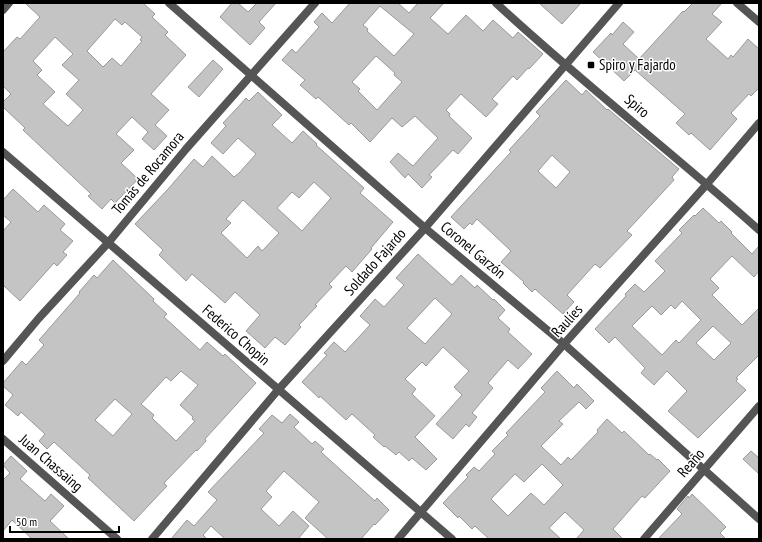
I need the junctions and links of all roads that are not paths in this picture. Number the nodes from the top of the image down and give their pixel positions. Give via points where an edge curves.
1 (9, 3) edge
2 (169, 3) edge
3 (315, 3) edge
4 (496, 3) edge
5 (619, 3) edge
6 (737, 3) edge
7 (3, 10) edge
8 (759, 22) edge
9 (566, 65) junction
10 (251, 75) junction
11 (759, 123) edge
12 (3, 152) edge
13 (707, 184) junction
14 (425, 228) junction
15 (759, 230) edge
16 (108, 243) junction
17 (564, 344) junction
18 (3, 361) edge
19 (278, 390) junction
20 (759, 406) edge
21 (3, 439) edge
22 (704, 470) junction
23 (421, 512) junction
24 (759, 519) edge
25 (117, 539) edge
26 (152, 539) edge
27 (398, 539) edge
28 (452, 539) edge
29 (644, 539) edge

1 - 7 street
2 - 10 street, Coronel Garzón
3 - 10 street, Tomás de Rocamora
4 - 9 street, Spiro
5 - 9 street, Soldado Fajardo
6 - 8 street
9 - 13 street, Spiro
9 - 14 street, Soldado Fajardo
10 - 14 street, Coronel Garzón
10 - 16 street, Tomás de Rocamora
11 - 13 street, Raulíes
12 - 16 street, Federico Chopin
13 - 15 street, Spiro
13 - 17 street, Raulíes
14 - 17 street, Coronel Garzón
14 - 19 street, Soldado Fajardo
16 - 18 street, Tomás de Rocamora
16 - 19 street, Federico Chopin
17 - 22 street, Coronel Garzón
17 - 23 street, Raulíes
19 - 23 street, Federico Chopin
19 - 26 street, Soldado Fajardo
20 - 22 street, Reaño
21 - 25 street, Juan Chassaing
22 - 24 street, Coronel Garzón
22 - 29 street, Reaño
23 - 27 street, Raulíes
23 - 28 street, Federico Chopin

